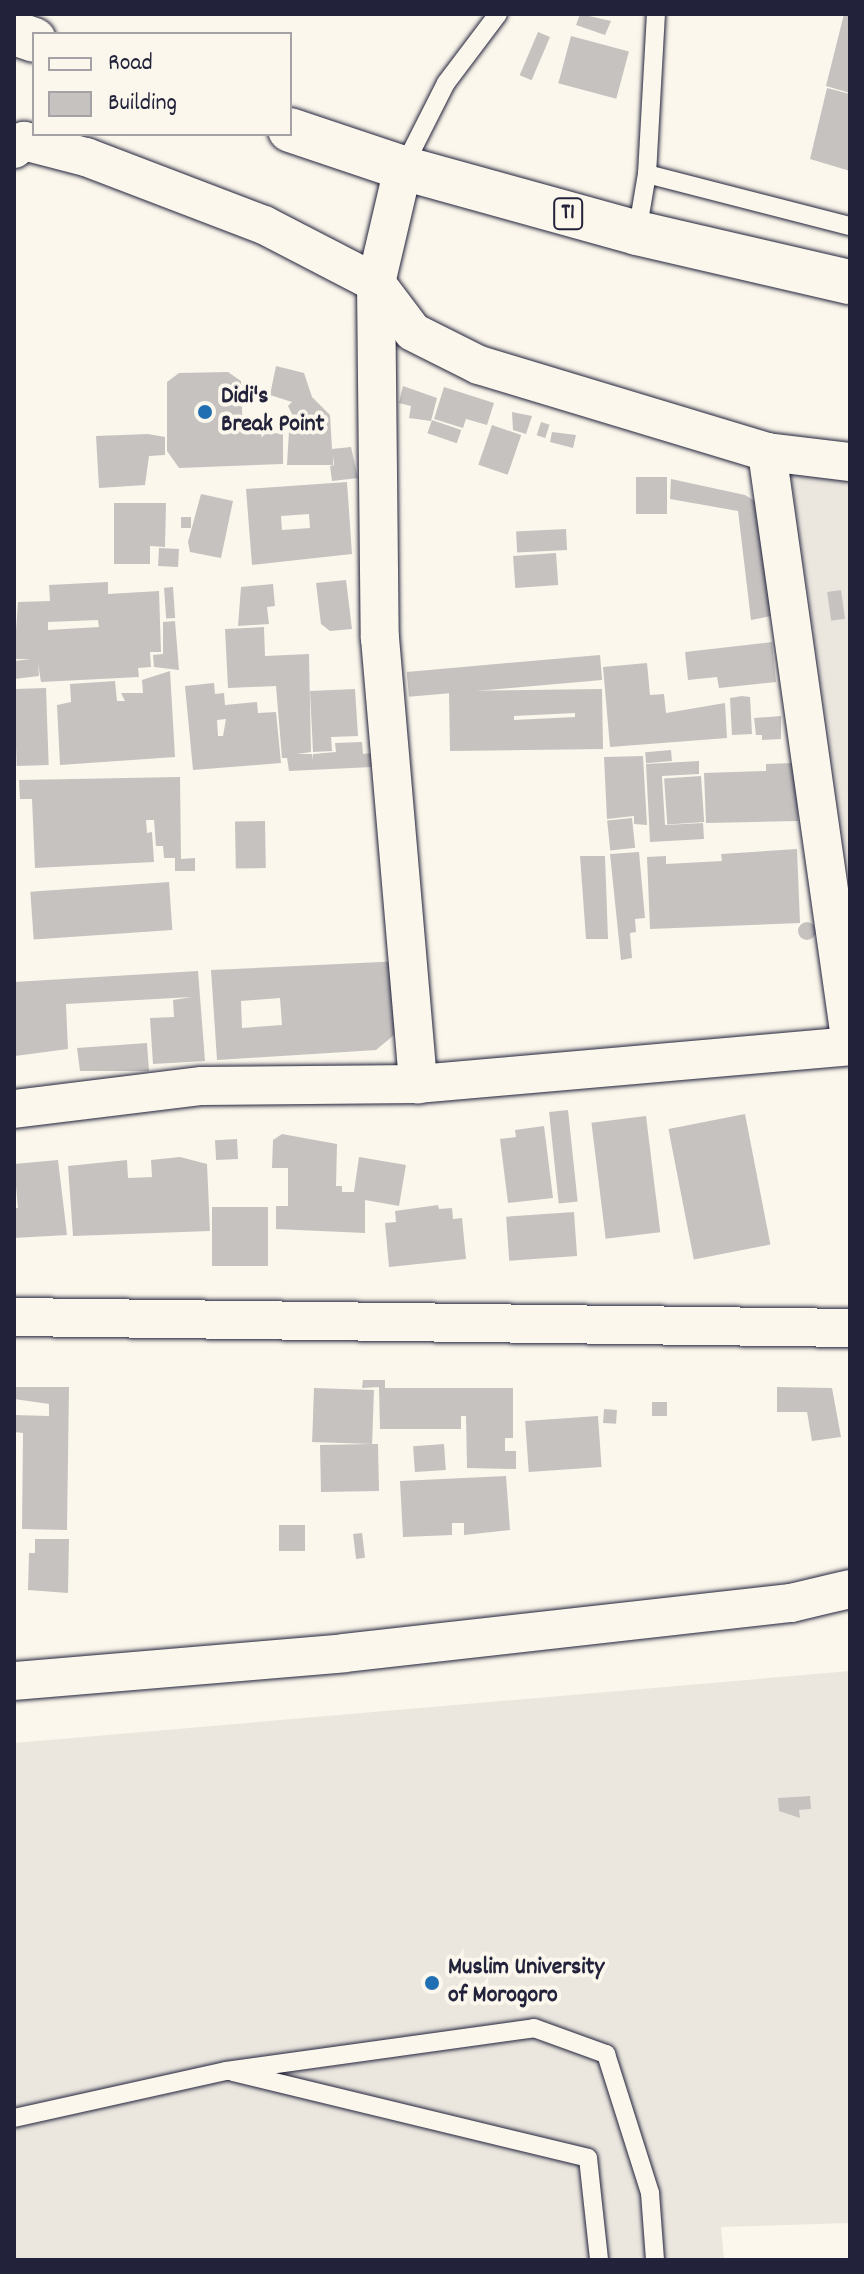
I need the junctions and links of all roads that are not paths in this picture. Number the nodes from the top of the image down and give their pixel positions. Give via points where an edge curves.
1 (498, 14) edge
2 (656, 14) edge
3 (292, 131) edge
4 (14, 149) edge
5 (403, 168) junction
6 (647, 174) junction
7 (850, 226) edge
8 (637, 233) junction
9 (850, 282) edge
10 (376, 283) junction
11 (767, 452) junction
12 (850, 462) edge
13 (850, 1038) edge
14 (850, 1046) edge
15 (418, 1084) junction
16 (14, 1109) edge
17 (14, 1317) edge
18 (850, 1328) edge
19 (850, 1589) edge
20 (14, 1681) edge
21 (226, 2071) junction
22 (14, 2118) edge
23 (599, 2260) edge
24 (655, 2260) edge

1 - 5 lane via 446,83
2 - 6 lane
3 - 5 highway, T1
4 - 10 street via 24,141 86,157 264,225
5 - 8 highway, T1
5 - 10 street
6 - 7 lane
6 - 8 lane
8 - 9 highway, T1
10 - 11 street via 413,332 479,365
10 - 15 street via 380,638
11 - 12 street
11 - 13 street
14 - 15 street
15 - 16 street via 202,1086
17 - 18 street
19 - 20 street via 791,1603 344,1653
21 - 22 lane
21 - 23 lane via 588,2158
21 - 24 lane via 534,2028 606,2054 650,2193

